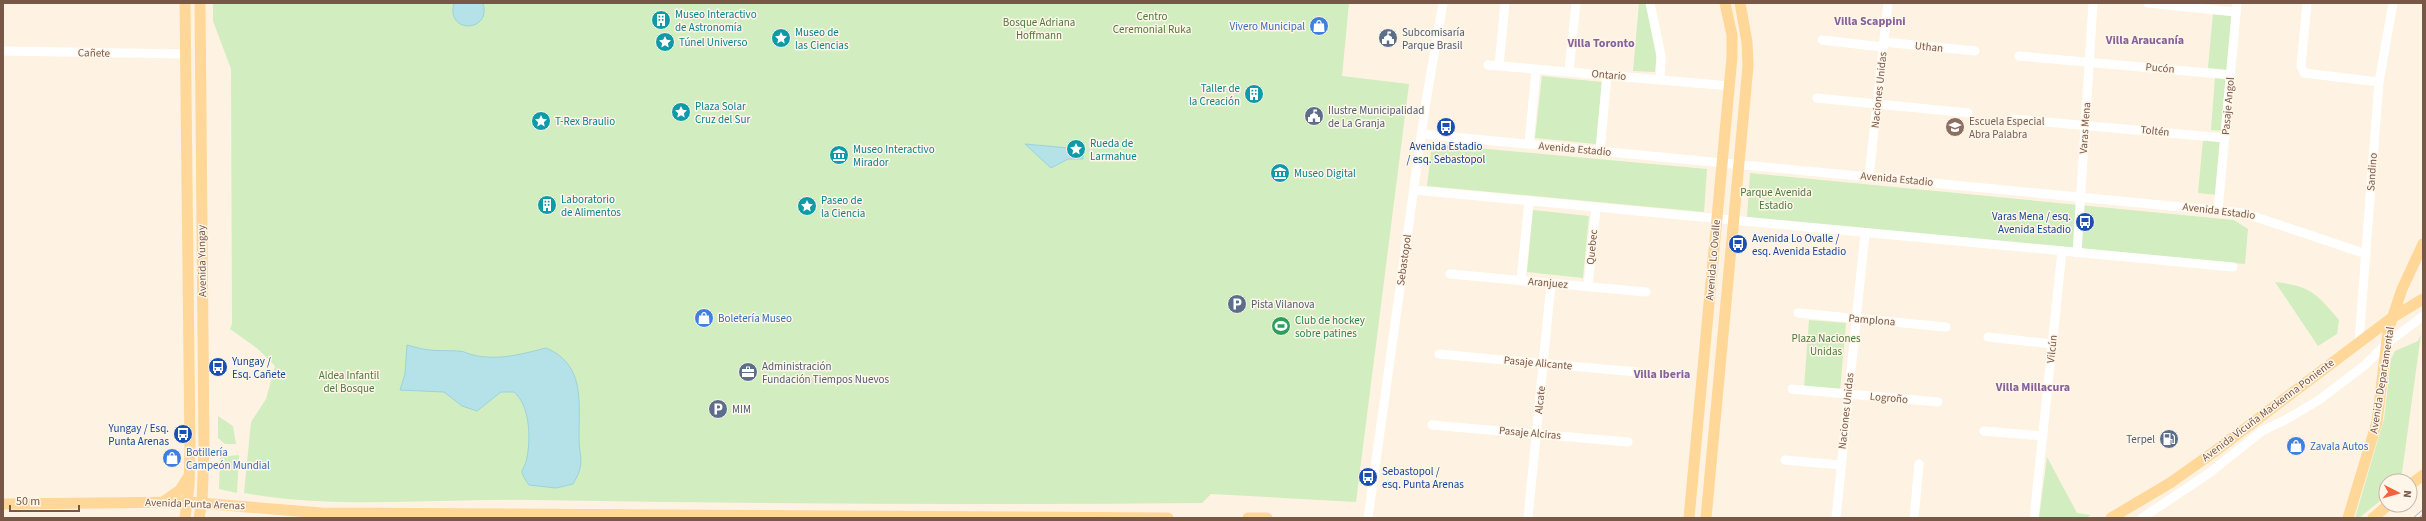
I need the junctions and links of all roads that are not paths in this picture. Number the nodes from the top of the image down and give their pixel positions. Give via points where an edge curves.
1 (185, 3) edge
2 (200, 3) edge
3 (1443, 3) edge
4 (1505, 3) edge
5 (1576, 3) edge
6 (1650, 3) edge
7 (1725, 3) edge
8 (1740, 3) edge
9 (1888, 3) edge
10 (2093, 3) edge
11 (2148, 3) edge
12 (2306, 3) edge
13 (2393, 3) edge
14 (2173, 4) edge
15 (2237, 7) edge
16 (1822, 40) dead end
17 (1883, 44) junction
18 (3, 51) edge
19 (1975, 51) dead end
20 (186, 54) junction
21 (2019, 56) dead end
22 (2089, 62) junction
23 (1488, 65) dead end
24 (1499, 66) junction
25 (1536, 70) junction
26 (1569, 71) junction
27 (1607, 75) junction
28 (2231, 75) junction
29 (1660, 79) junction
30 (2379, 82) junction
31 (1730, 86) junction
32 (1817, 98) dead end
33 (1877, 104) junction
34 (1968, 113) dead end
35 (2013, 119) dead end
36 (2085, 125) junction
37 (1422, 134) junction
38 (2225, 138) junction
39 (1529, 144) junction
40 (1600, 151) junction
41 (1722, 163) junction
42 (1739, 165) junction
43 (1869, 176) junction
44 (1414, 190) junction
45 (2080, 197) junction
46 (1529, 201) junction
47 (1596, 208) junction
48 (2218, 210) junction
49 (1717, 219) junction
50 (1734, 221) junction
51 (1865, 233) junction
52 (2423, 244) edge
53 (2062, 251) junction
54 (2077, 252) junction
55 (2366, 254) junction
56 (2233, 267) dead end
57 (1450, 274) dead end
58 (1521, 280) junction
59 (1551, 283) junction
60 (1588, 286) junction
61 (1646, 292) dead end
62 (2423, 299) edge
63 (1798, 313) dead end
64 (2423, 316) edge
65 (2393, 317) junction
66 (1856, 318) junction
67 (1946, 327) dead end
68 (1988, 337) dead end
69 (2359, 341) junction
70 (2052, 344) junction
71 (2385, 345) junction
72 (1440, 354) dead end
73 (1543, 364) junction
74 (1637, 372) dead end
75 (1792, 389) dead end
76 (1848, 394) junction
77 (1938, 402) dead end
78 (1432, 425) dead end
79 (1984, 431) dead end
80 (1536, 434) junction
81 (2043, 436) junction
82 (1628, 442) dead end
83 (1785, 460) dead end
84 (1919, 464) dead end
85 (1841, 465) junction
86 (190, 474) junction
87 (162, 502) junction
88 (188, 502) junction
89 (202, 502) junction
90 (3, 504) edge
91 (483, 514) junction
92 (508, 516) edge
93 (705, 516) edge
94 (866, 517) edge
95 (185, 518) edge
96 (199, 518) edge
97 (472, 518) edge
98 (987, 518) edge
99 (1168, 518) edge
100 (1248, 518) edge
101 (1257, 518) edge
102 (1267, 518) edge
103 (1368, 518) edge
104 (1528, 518) edge
105 (1689, 518) edge
106 (1706, 518) edge
107 (1836, 518) edge
108 (1914, 518) edge
109 (2034, 518) edge
110 (2111, 518) edge
111 (2142, 518) edge
112 (2348, 518) edge

1 - 20 main road, Avenida Yungay
2 - 89 main road, Avenida Yungay via 204,448
3 - 37 street, Sebastopol
4 - 24 street
5 - 26 street
6 - 29 street via 1661,56
7 - 31 main road, Avenida Lo Ovalle via 1732,42
8 - 42 main road, Avenida Lo Ovalle via 1748,60
9 - 17 street, Naciones Unidas
10 - 22 street, Varas Mena
11 - 14 street
12 - 30 street via 2302,71 2310,75
13 - 30 street, Sandino
14 - 15 street
15 - 28 street, Pasaje Angol
16 - 17 street, Uthan
17 - 19 street, Uthan
17 - 33 street, Naciones Unidas
18 - 20 street, Cañete
20 - 86 main road, Avenida Yungay
21 - 22 street, Pucón
22 - 28 street, Pucón
22 - 36 street, Varas Mena
23 - 24 street, Ontario
24 - 25 street, Ontario
25 - 26 street, Ontario
25 - 39 street
26 - 27 street, Ontario
27 - 29 street, Ontario
27 - 40 street
28 - 38 street, Pasaje Angol
29 - 31 street, Ontario
30 - 55 street, Sandino
31 - 41 main road, Avenida Lo Ovalle
32 - 33 street
33 - 34 street
33 - 43 street, Naciones Unidas
35 - 36 street, Toltén
36 - 38 street, Toltén
36 - 45 street, Varas Mena
37 - 39 street, Avenida Estadio
37 - 44 street, Sebastopol
38 - 48 street, Pasaje Angol
39 - 40 street, Avenida Estadio
40 - 41 street, Avenida Estadio
41 - 42 street, Avenida Estadio
41 - 49 main road, Avenida Lo Ovalle
42 - 43 street, Avenida Estadio
42 - 50 main road, Avenida Lo Ovalle
43 - 45 street, Avenida Estadio
44 - 46 street
44 - 103 street, Sebastopol
45 - 48 street, Avenida Estadio
45 - 54 street, Varas Mena
46 - 47 street
46 - 58 street
47 - 49 street
47 - 60 street, Quebec
48 - 55 street, Avenida Estadio via 2259,216
49 - 50 street
49 - 105 main road, Avenida Lo Ovalle
50 - 51 street
50 - 106 main road, Avenida Lo Ovalle
51 - 53 street
51 - 66 street, Naciones Unidas
52 - 65 main road, Avenida Departamental via 2402,289
53 - 54 street
53 - 70 street, Vilcún
54 - 56 street
55 - 69 street, Sandino
57 - 58 street, Aranjuez
58 - 59 street, Aranjuez
59 - 60 street, Aranjuez
59 - 73 street, Alcate
60 - 61 street, Aranjuez
62 - 65 main road, Avenida Vicuña Mackenna Poniente
63 - 66 street, Pamplona
64 - 71 street, Avenida Vicuña Mackenna Poniente
65 - 69 main road, Avenida Vicuña Mackenna Poniente
65 - 71 main road, Avenida Departamental
66 - 67 street, Pamplona
66 - 76 street, Naciones Unidas
68 - 70 street
69 - 110 main road, Avenida Vicuña Mackenna Poniente via 2208,456 2170,483
70 - 81 street, Vilcún
71 - 111 street, Avenida Vicuña Mackenna Poniente via 2365,365 2319,400 2262,431 2208,474
71 - 112 main road, Avenida Departamental via 2376,422
72 - 73 street, Pasaje Alicante
73 - 74 street, Pasaje Alicante
73 - 80 street, Alcate
75 - 76 street, Logroño
76 - 77 street, Logroño
76 - 85 street, Naciones Unidas
78 - 80 street, Pasaje Alciras
79 - 81 street
80 - 82 street, Pasaje Alciras
80 - 104 street, Alcate
81 - 109 street, Vilcún
83 - 85 street
84 - 108 street
85 - 107 street, Naciones Unidas
86 - 87 main road via 180,490
86 - 88 main road, Avenida Yungay
87 - 88 main road, Avenida Punta Arenas
87 - 90 main road, Avenida Punta Arenas
88 - 89 main road, Avenida Punta Arenas
88 - 95 main road, Avenida Yungay
89 - 91 main road, Avenida Punta Arenas via 321,513
89 - 96 main road, Avenida Yungay
91 - 92 main road, Avenida Punta Arenas
91 - 97 main road, Avenida Punta Arenas
92 - 93 main road, Avenida Punta Arenas
93 - 94 main road, Avenida Punta Arenas
94 - 98 main road, Avenida Punta Arenas
98 - 99 main road, Avenida Punta Arenas
100 - 101 main road
101 - 102 main road

